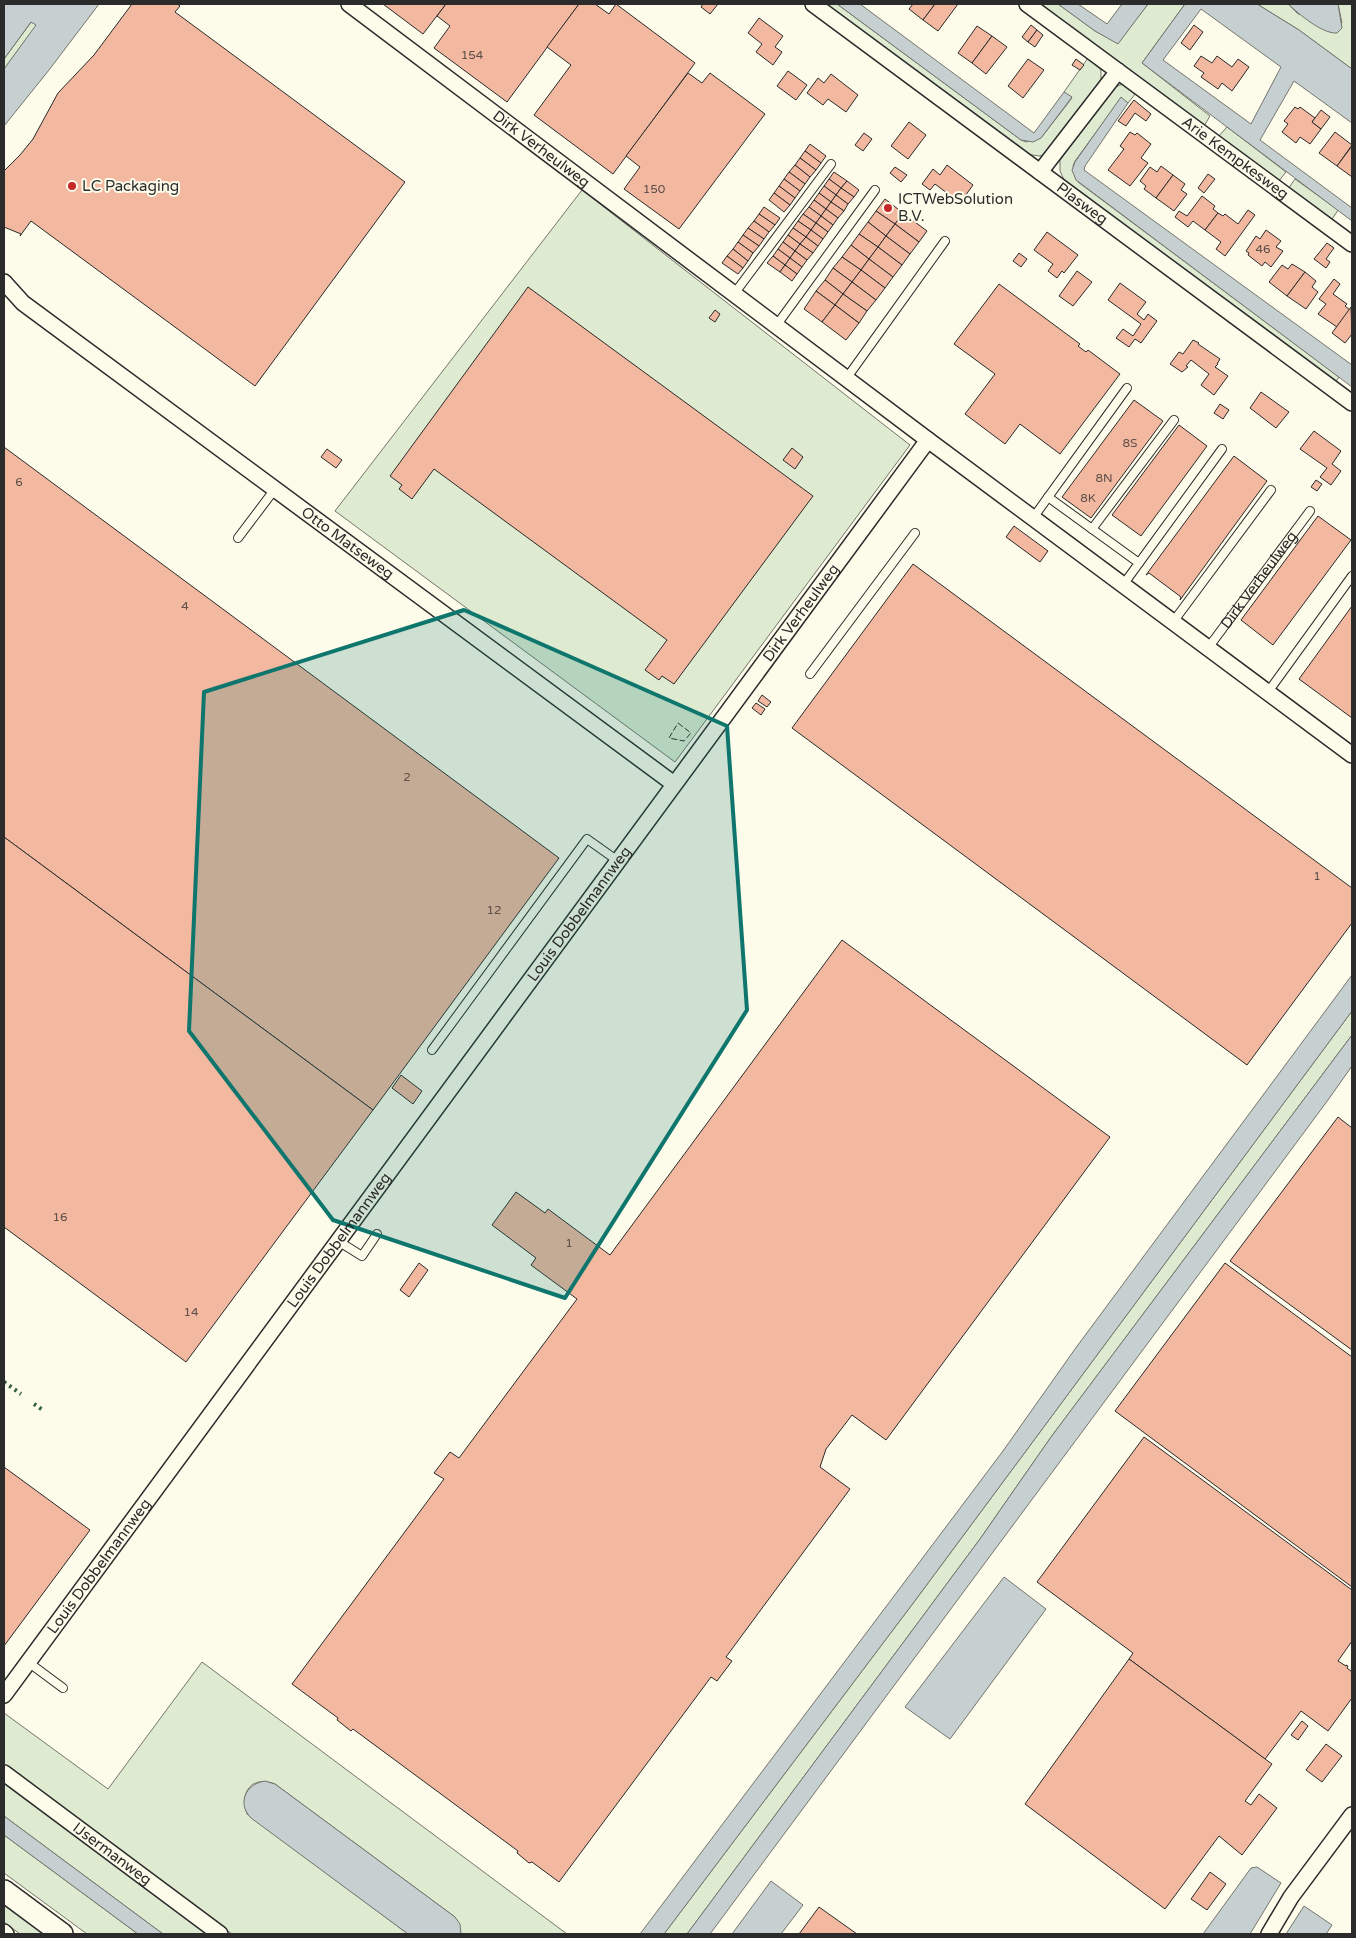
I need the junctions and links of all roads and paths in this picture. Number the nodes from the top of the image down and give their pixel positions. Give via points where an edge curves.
1 (349, 4) edge
2 (813, 4) edge
3 (1028, 4) edge
4 (1118, 71) junction
5 (831, 164) dead end
6 (1040, 172) junction
7 (875, 190) dead end
8 (945, 241) dead end
9 (1352, 244) edge
10 (4, 282) edge
11 (4, 294) edge
12 (734, 294) junction
13 (23, 303) junction
14 (776, 326) junction
15 (846, 379) junction
16 (1127, 388) dead end
17 (1352, 403) edge
18 (1174, 420) dead end
19 (928, 440) junction
20 (1222, 449) dead end
21 (275, 489) junction
22 (1271, 490) dead end
23 (1048, 496) junction
24 (1310, 511) dead end
25 (1032, 518) junction
26 (1092, 529) junction
27 (915, 533) dead end
28 (238, 538) dead end
29 (1139, 563) junction
30 (1352, 576) edge
31 (1123, 585) junction
32 (1173, 622) junction
33 (1208, 648) junction
34 (810, 674) dead end
35 (1268, 692) junction
36 (1352, 754) edge
37 (674, 784) junction
38 (618, 861) junction
39 (432, 1050) dead end
40 (377, 1234) dead end
41 (338, 1241) junction
42 (28, 1662) junction
43 (63, 1688) dead end
44 (4, 1695) edge
45 (4, 1773) edge
46 (1352, 1815) edge
47 (4, 1891) edge
48 (62, 1934) edge
49 (220, 1934) edge
50 (1269, 1934) edge

1 - 12 street, Dirk Verheulweg
2 - 6 street, Plasweg
3 - 4 street, Arie Kempkesweg
4 - 6 street
4 - 9 street, Arie Kempkesweg
5 - 12 lane
6 - 17 street, Plasweg
7 - 14 lane
8 - 15 lane
10 - 13 street, Otto Matseweg
11 - 13 street, Otto Matseweg
12 - 14 street, Dirk Verheulweg
13 - 21 street, Otto Matseweg
14 - 15 street, Dirk Verheulweg
15 - 19 street, Dirk Verheulweg
16 - 23 lane
18 - 26 lane
19 - 25 street, Dirk Verheulweg
19 - 37 street, Dirk Verheulweg
20 - 29 lane
21 - 28 lane
21 - 37 street, Otto Matseweg
22 - 32 lane
23 - 25 lane
23 - 26 lane
24 - 33 lane, Dirk Verheulweg
25 - 31 street, Dirk Verheulweg
26 - 29 lane
27 - 34 lane
29 - 31 lane
30 - 35 lane
31 - 32 street, Dirk Verheulweg
32 - 33 street, Dirk Verheulweg
33 - 35 street, Dirk Verheulweg
35 - 36 street, Dirk Verheulweg
37 - 38 street, Louis Dobbelmannweg
38 - 39 lane via 587,839
38 - 41 street, Louis Dobbelmannweg
40 - 41 lane via 362,1256
41 - 42 street, Louis Dobbelmannweg
42 - 43 lane
42 - 44 street, Louis Dobbelmannweg
45 - 49 street, IJsermanweg
46 - 50 street
47 - 48 main road

